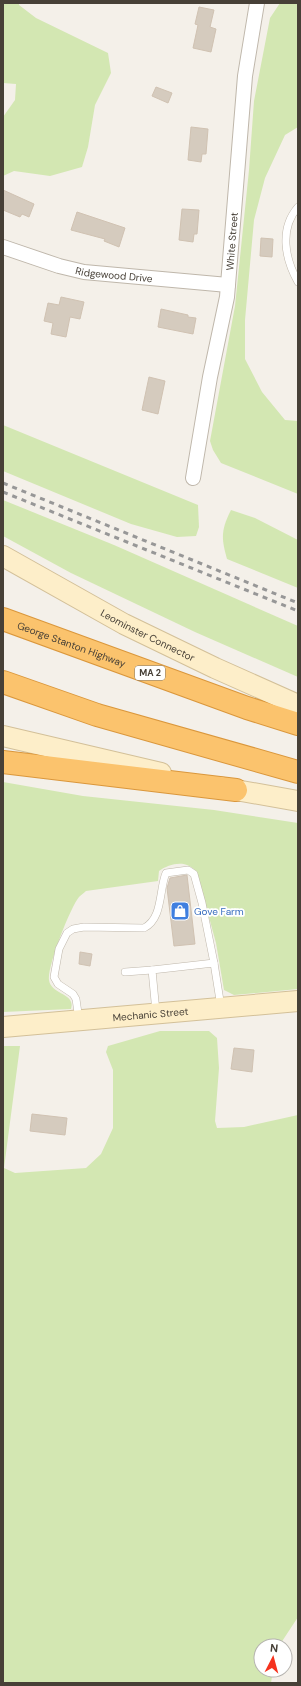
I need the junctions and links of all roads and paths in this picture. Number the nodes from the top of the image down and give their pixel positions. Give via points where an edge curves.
1 (257, 3) edge
2 (298, 207) edge
3 (3, 248) edge
4 (298, 282) edge
5 (228, 285) junction
6 (193, 478) dead end
7 (3, 556) edge
8 (3, 619) edge
9 (3, 682) edge
10 (298, 704) edge
11 (298, 724) edge
12 (3, 736) edge
13 (3, 762) edge
14 (298, 772) edge
15 (236, 790) junction
16 (298, 801) edge
17 (214, 963) junction
18 (152, 970) junction
19 (125, 972) dead end
20 (298, 1002) edge
21 (221, 1008) junction
22 (156, 1014) junction
23 (80, 1020) junction
24 (3, 1027) edge

1 - 5 street, White Street via 244,90
2 - 4 lane via 289,219 286,243 287,257
3 - 5 street, Ridgewood Drive via 84,272
5 - 6 street, White Street
7 - 10 main road, Leominster Connector via 124,624
8 - 11 highway, George Stanton Highway / MA 2 via 247,708
9 - 14 highway via 119,721
12 - 15 main road
13 - 15 highway
15 - 16 main road
17 - 18 lane
17 - 21 lane
17 - 23 lane via 194,874 188,870 166,873 157,909 147,927 84,927 73,929 64,938 54,977 58,984 73,994
18 - 19 lane
18 - 22 lane
20 - 21 main road, Mechanic Street
21 - 22 main road, Mechanic Street
22 - 23 main road, Mechanic Street
23 - 24 main road, Mechanic Street

